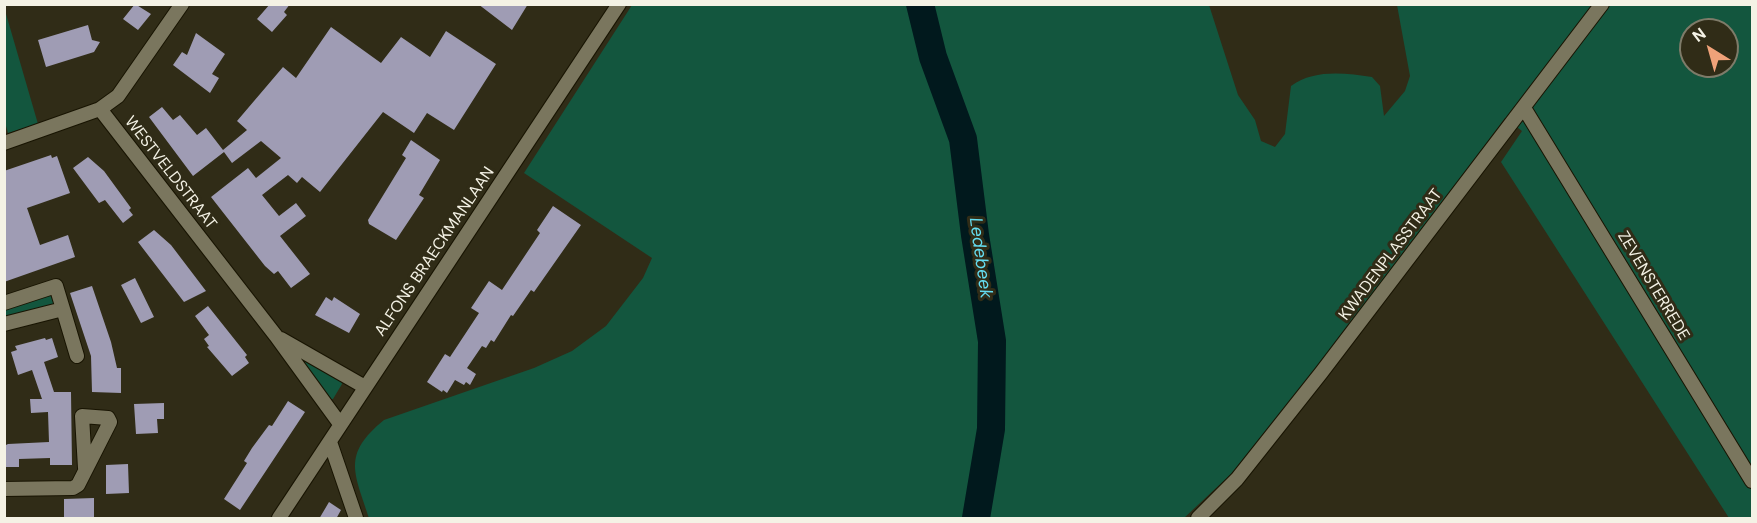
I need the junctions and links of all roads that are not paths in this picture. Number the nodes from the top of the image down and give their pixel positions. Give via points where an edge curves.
1 (182, 4) edge
2 (619, 4) edge
3 (1602, 4) edge
4 (1524, 108) junction
5 (100, 109) junction
6 (4, 143) edge
7 (4, 303) edge
8 (63, 309) junction
9 (4, 324) edge
10 (276, 336) junction
11 (77, 356) dead end
12 (365, 387) junction
13 (340, 424) junction
14 (330, 442) junction
15 (85, 468) dead end
16 (1752, 481) edge
17 (4, 489) edge
18 (279, 519) edge
19 (356, 519) edge
20 (1198, 519) edge

1 - 5 street via 118,96
2 - 12 street, ALFONS BRAECKMANLAAN
3 - 4 street, KWADENPLASSTRAAT
4 - 16 street, ZEVENSTERREDE
4 - 20 street, KWADENPLASSTRAAT via 1314,382 1237,479
5 - 6 street
5 - 10 street, WESTVELDSTRAAT
7 - 8 street via 56,286
8 - 9 street
8 - 11 street
10 - 12 street, WESTVELDSTRAAT
10 - 13 street, WESTVELDSTRAAT
12 - 13 street, ALFONS BRAECKMANLAAN
13 - 14 street, ALFONS BRAECKMANLAAN
14 - 18 street, ALFONS BRAECKMANLAAN
14 - 19 street
15 - 17 street via 81,481 73,488

